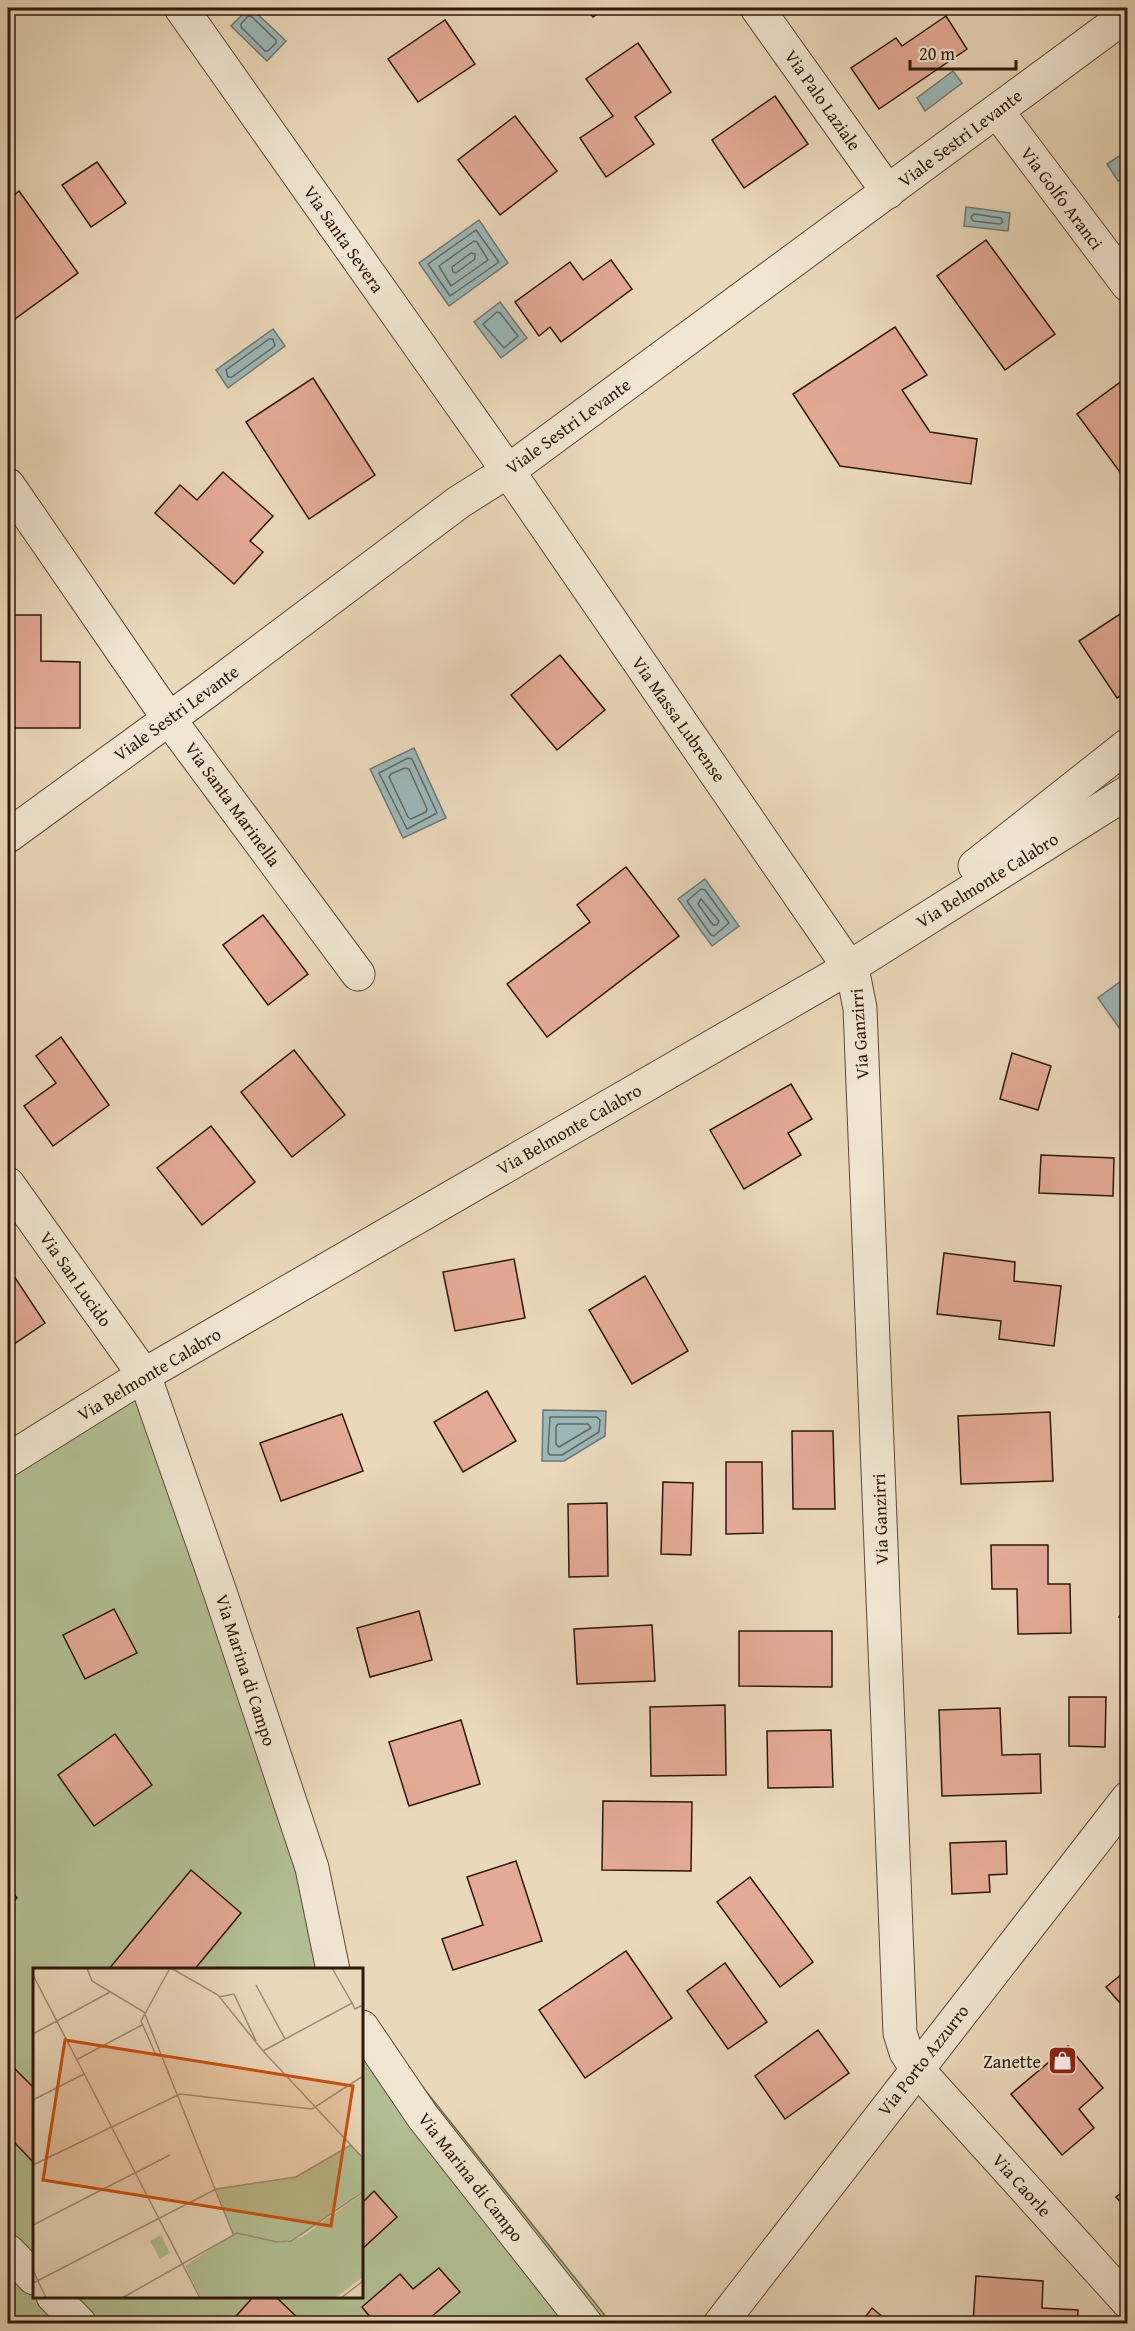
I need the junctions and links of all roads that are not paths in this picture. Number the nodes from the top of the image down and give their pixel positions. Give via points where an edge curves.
1 (181, 8) edge
2 (757, 8) edge
3 (1128, 14) edge
4 (997, 111) junction
5 (888, 192) junction
6 (1128, 285) edge
7 (508, 471) junction
8 (8, 484) edge
9 (170, 719) junction
10 (1128, 745) edge
11 (1128, 792) edge
12 (8, 836) edge
13 (850, 967) junction
14 (358, 974) dead end
15 (8, 1184) edge
16 (144, 1375) junction
17 (8, 1460) edge
18 (1128, 1798) edge
19 (333, 1968) edge
20 (363, 2028) edge
21 (917, 2068) junction
22 (8, 2251) edge
23 (33, 2277) edge
24 (55, 2298) edge
25 (1128, 2302) edge
26 (80, 2324) edge
27 (586, 2324) edge
28 (720, 2324) edge

1 - 7 street, Via Santa Severa
2 - 5 street, Via Palo Laziale
3 - 4 street, Viale Sestri Levante
4 - 5 street, Viale Sestri Levante
4 - 6 street, Via Golfo Aranci
5 - 7 street, Viale Sestri Levante
7 - 9 street, Viale Sestri Levante via 459,502
7 - 13 street, Via Massa Lubrense
8 - 9 street, Via Santa Marinella
9 - 12 street, Viale Sestri Levante
9 - 14 street, Via Santa Marinella
10 - 13 street
11 - 13 street, Via Belmonte Calabro
13 - 16 street, Via Belmonte Calabro
13 - 21 street, Via Ganzirri via 860,1008 899,2027 906,2052
15 - 16 street, Via San Lucido
16 - 17 street, Via Belmonte Calabro
16 - 19 street, Via Marina di Campo via 312,1868
18 - 21 street, Via Porto Azzurro
20 - 27 street, Via Marina di Campo via 423,2117
21 - 25 street, Via Caorle
21 - 28 street, Via Porto Azzurro
22 - 23 street
24 - 26 street

